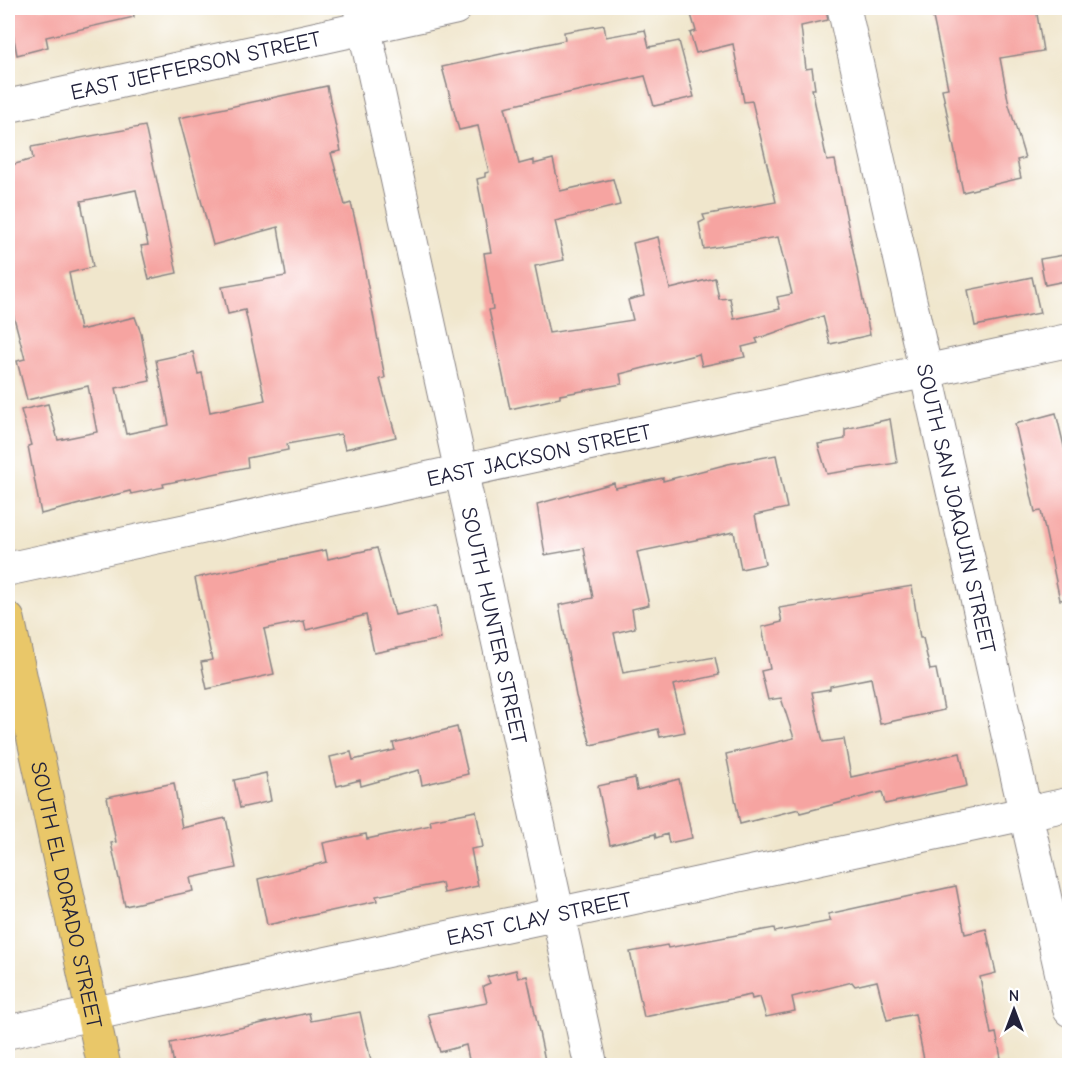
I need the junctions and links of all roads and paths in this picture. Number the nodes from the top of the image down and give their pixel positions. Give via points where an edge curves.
1 (455, 8) edge
2 (844, 8) edge
3 (362, 18) edge
4 (8, 106) edge
5 (1070, 340) edge
6 (924, 371) junction
7 (463, 471) junction
8 (8, 568) edge
9 (8, 619) edge
10 (1070, 804) edge
11 (1026, 814) junction
12 (558, 913) junction
13 (1070, 1010) edge
14 (93, 1014) junction
15 (8, 1032) edge
16 (104, 1065) edge
17 (591, 1065) edge

1 - 3 street, EAST JEFFERSON STREET
2 - 6 street, SOUTH SAN JOAQUIN STREET
3 - 4 street, EAST JEFFERSON STREET
3 - 7 street, SOUTH HUNTER STREET
5 - 6 street, EAST JACKSON STREET
6 - 7 street, EAST JACKSON STREET
6 - 11 street, SOUTH SAN JOAQUIN STREET
7 - 8 street, EAST JACKSON STREET
7 - 12 street, SOUTH HUNTER STREET
9 - 14 main road, SOUTH EL DORADO STREET
10 - 11 street, EAST CLAY STREET
11 - 12 street, EAST CLAY STREET
11 - 13 street, SOUTH SAN JOAQUIN STREET
12 - 14 street, EAST CLAY STREET
12 - 17 street, SOUTH HUNTER STREET
14 - 15 street, EAST CLAY STREET
14 - 16 main road, SOUTH EL DORADO STREET

